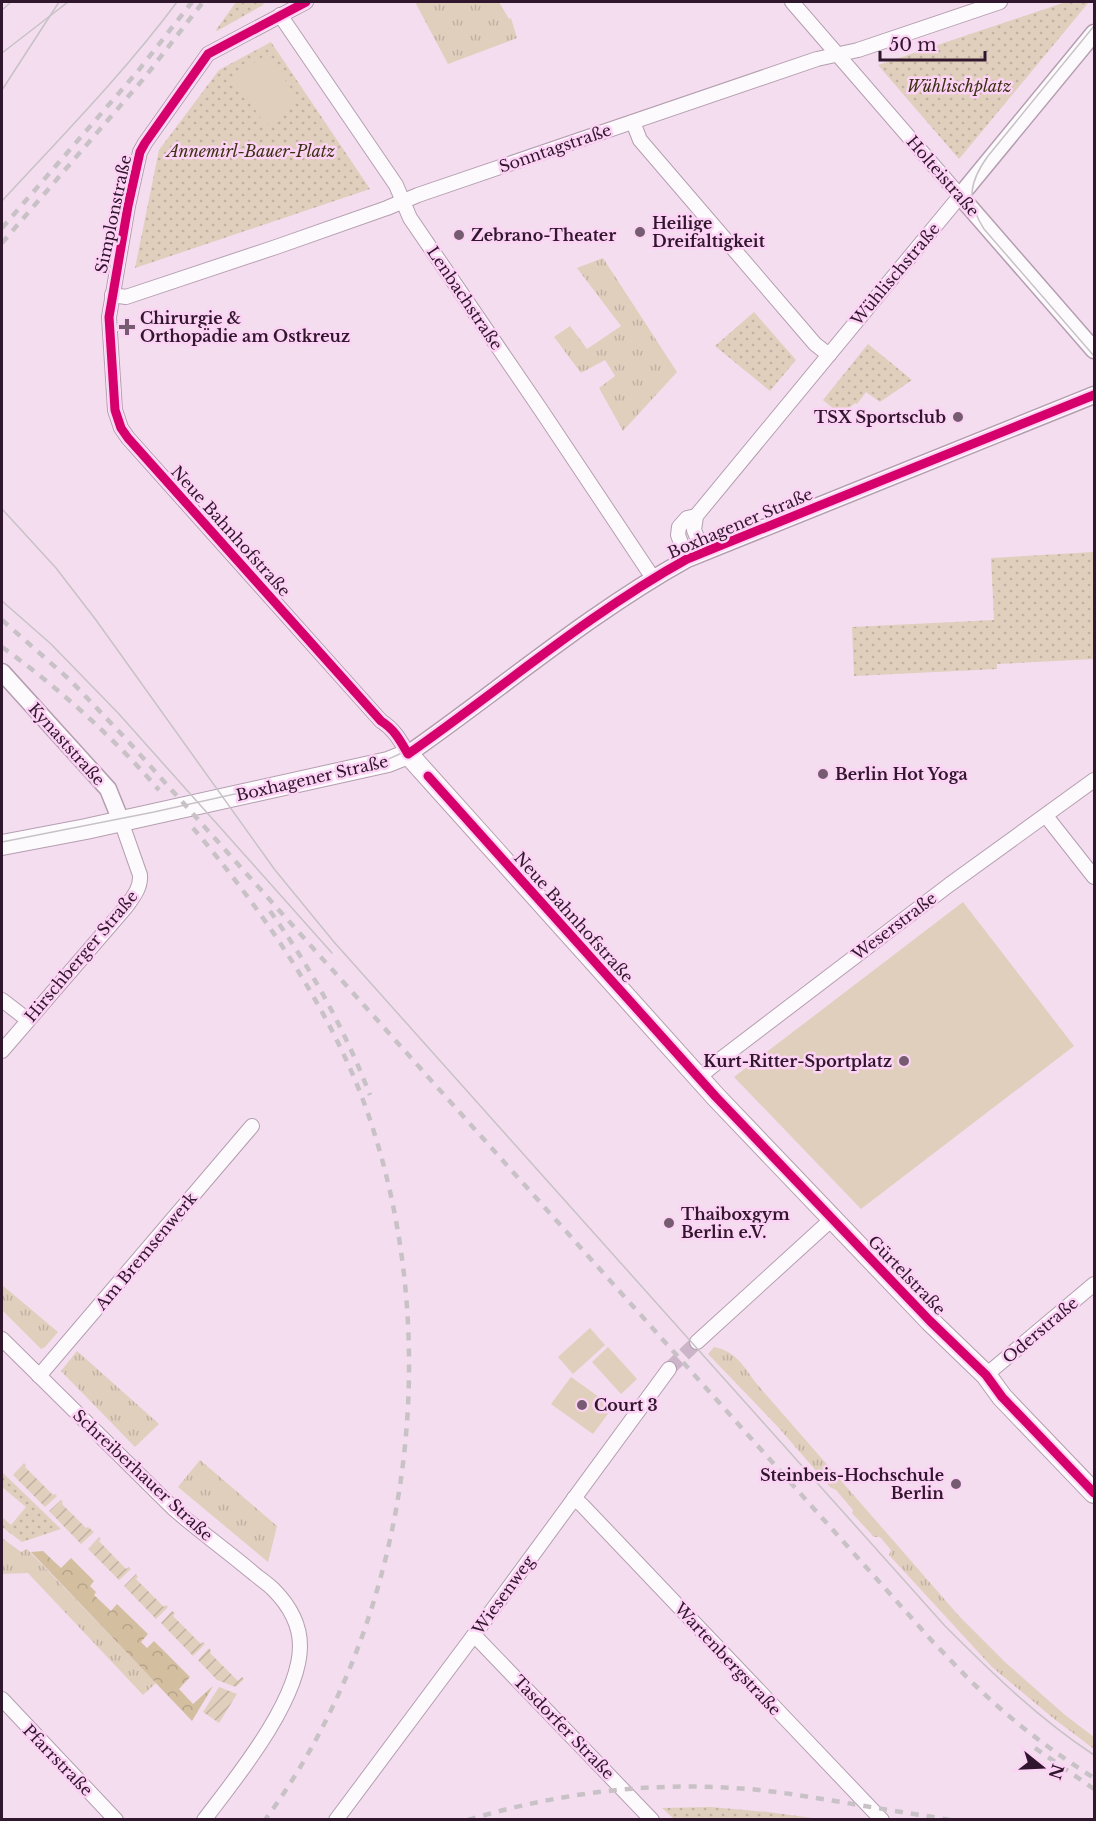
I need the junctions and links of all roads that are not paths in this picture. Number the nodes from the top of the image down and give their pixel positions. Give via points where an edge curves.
1 (306, 2) edge
2 (792, 2) edge
3 (1000, 2) edge
4 (280, 15) junction
5 (1095, 33) edge
6 (837, 54) junction
7 (633, 122) junction
8 (960, 196) junction
9 (402, 201) junction
10 (112, 295) junction
11 (1095, 350) edge
12 (829, 355) junction
13 (1095, 395) edge
14 (696, 516) junction
15 (703, 552) junction
16 (687, 559) junction
17 (653, 578) junction
18 (2, 672) edge
19 (408, 754) junction
20 (1095, 780) edge
21 (1046, 816) junction
22 (122, 821) junction
23 (2, 845) edge
24 (1095, 877) edge
25 (2, 1000) edge
26 (28, 1020) junction
27 (2, 1051) edge
28 (698, 1078) junction
29 (252, 1126) dead end
30 (832, 1219) junction
31 (1095, 1284) edge
32 (697, 1342) tunnel mouth
33 (3, 1343) edge
34 (669, 1369) tunnel mouth
35 (986, 1375) junction
36 (39, 1376) junction
37 (1095, 1493) edge
38 (574, 1498) junction
39 (474, 1635) junction
40 (2, 1699) edge
41 (116, 1820) edge
42 (204, 1820) edge
43 (336, 1820) edge
44 (652, 1820) edge
45 (882, 1820) edge

1 - 4 street, Simplonstraße
2 - 6 street, Holteistraße
3 - 6 street, Sonntagstraße
4 - 9 street, Lenbachstraße via 396,185
4 - 10 street, Simplonstraße via 208,54 145,142
5 - 8 street, Wühlischstraße
6 - 7 street, Sonntagstraße
6 - 8 street, Holteistraße
7 - 9 street, Sonntagstraße
7 - 12 street via 640,140 815,344
8 - 11 street, Holteistraße
8 - 12 street, Wühlischstraße
9 - 10 street, Sonntagstraße via 126,297
9 - 17 street, Lenbachstraße
10 - 19 street, Neue Bahnhofstraße via 111,357 115,410 121,428 381,721 389,725
12 - 14 street, Wühlischstraße
13 - 15 street, Boxhagener Straße
14 - 15 street via 694,530
14 - 16 street, Wühlischstraße via 687,518 678,531
15 - 16 street, Boxhagener Straße
16 - 17 street, Boxhagener Straße
17 - 19 street, Boxhagener Straße
18 - 22 street, Kynaststraße via 108,789
19 - 22 main road, Boxhagener Straße via 388,762
19 - 28 main road, Neue Bahnhofstraße
20 - 21 street, Weserstraße
21 - 24 street
21 - 28 street, Weserstraße via 927,901
22 - 23 main road, Boxhagener Straße
22 - 26 street, Hirschberger Straße via 138,869 140,882 136,893
25 - 26 street
26 - 27 street, Hirschberger Straße
28 - 30 main road, Gürtelstraße
29 - 36 street, Am Bremsenwerk
30 - 32 street
30 - 35 main road, Gürtelstraße
31 - 35 street, Oderstraße
33 - 36 street, Schreiberhauer Straße
34 - 38 street, Wiesenweg
35 - 37 main road, Gürtelstraße via 1002,1397
36 - 42 street, Schreiberhauer Straße via 173,1508 273,1589 294,1617 300,1645 295,1675 269,1730
38 - 39 street, Wiesenweg
38 - 45 street, Wartenbergstraße
39 - 43 street, Wiesenweg
39 - 44 street, Tasdorfer Straße
40 - 41 street, Pfarrstraße

